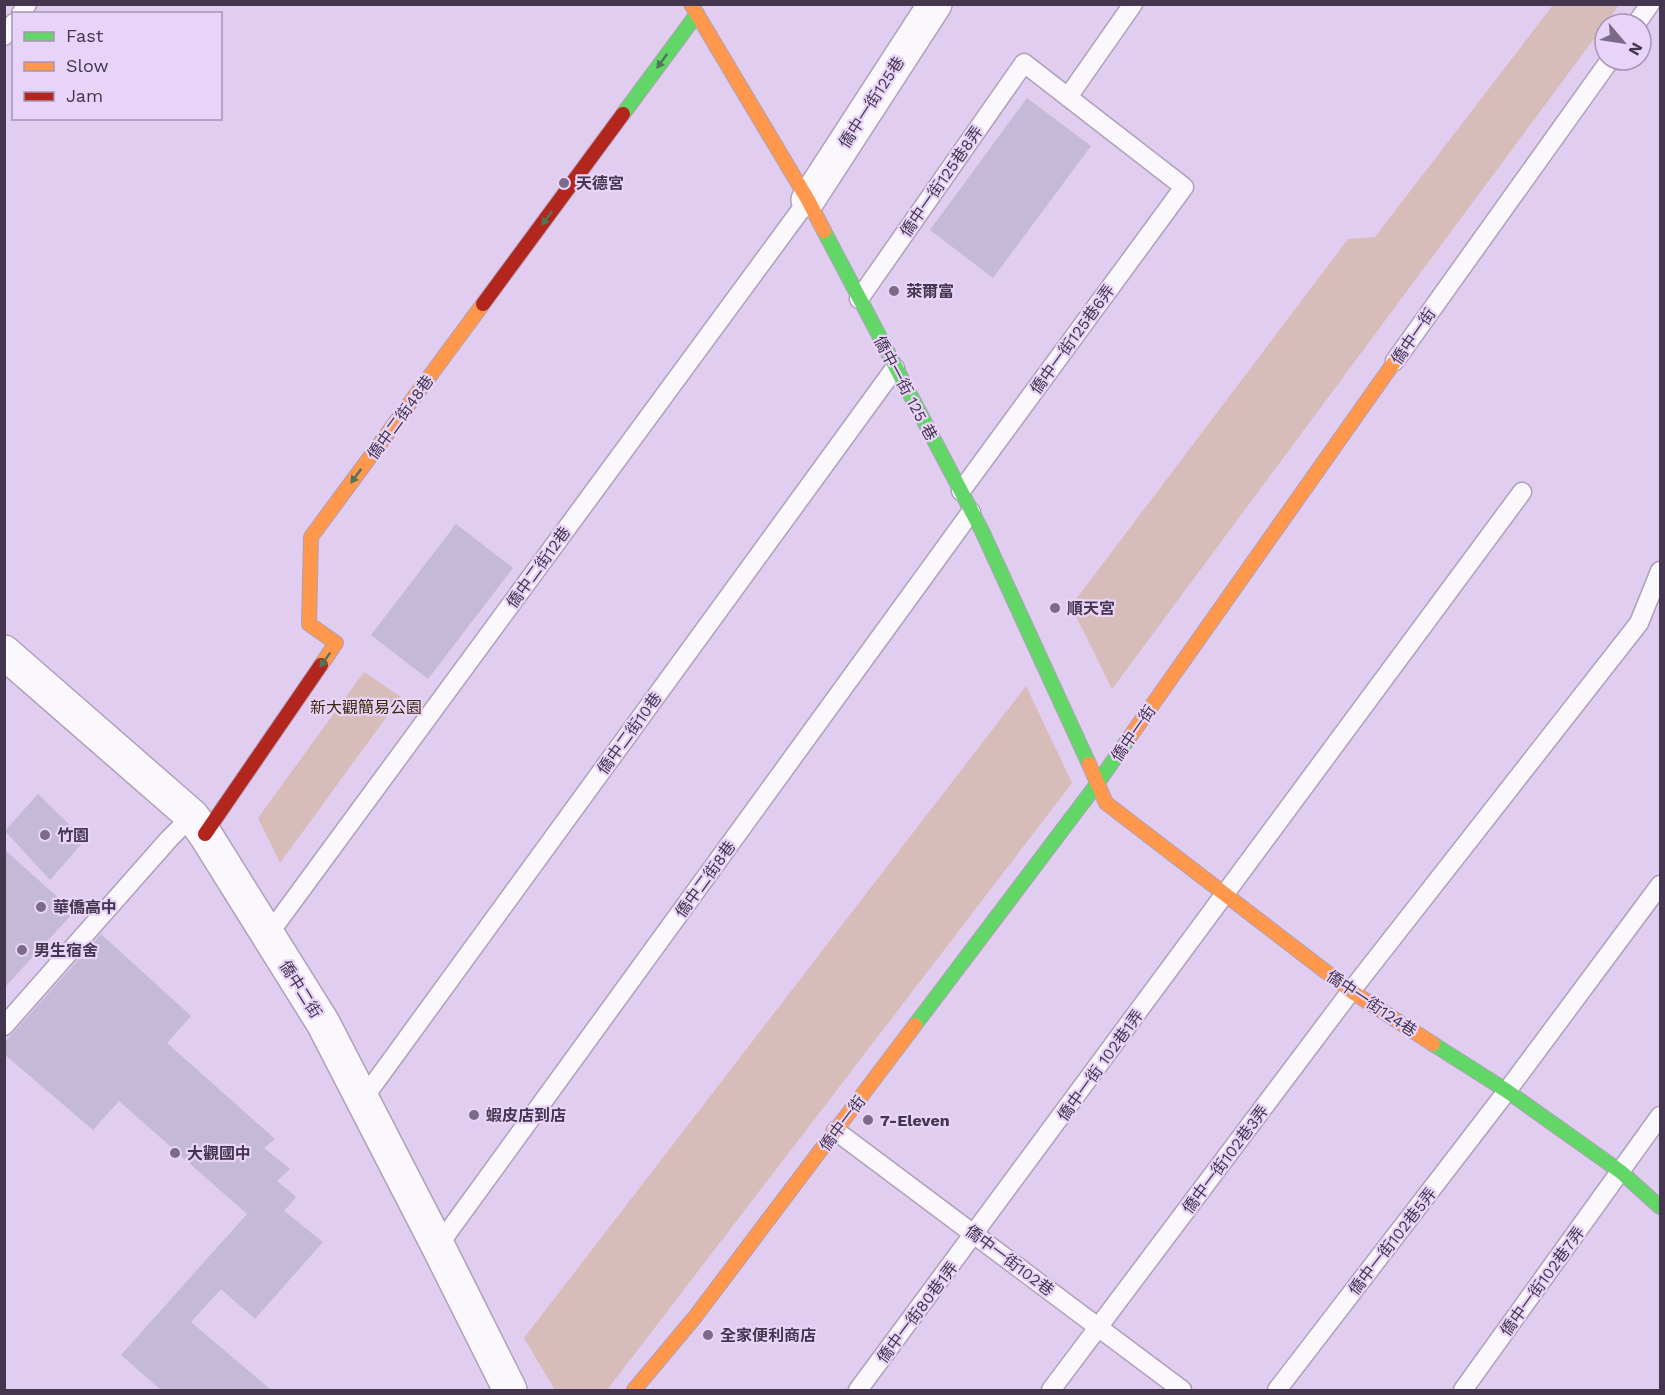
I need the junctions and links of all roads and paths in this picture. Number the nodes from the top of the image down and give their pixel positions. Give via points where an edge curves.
1 (935, 4) edge
2 (1133, 4) edge
3 (694, 9) edge
4 (1601, 72) edge
5 (1068, 97) junction
6 (807, 200) junction
7 (859, 299) junction
8 (1395, 361) joint
9 (895, 368) junction
10 (961, 492) junction
11 (1522, 492) dead end
12 (971, 512) junction
13 (1660, 572) edge
14 (4, 652) edge
15 (1097, 784) junction
16 (199, 825) junction
17 (1660, 885) edge
18 (1225, 896) junction
19 (268, 935) junction
20 (1351, 991) junction
21 (4, 1026) edge
22 (1507, 1091) junction
23 (363, 1099) junction
24 (1660, 1116) edge
25 (836, 1131) junction
26 (1621, 1172) junction
27 (1660, 1207) edge
28 (975, 1234) junction
29 (438, 1246) junction
30 (1098, 1327) junction
31 (510, 1390) edge
32 (634, 1390) edge
33 (858, 1390) edge
34 (1051, 1390) edge
35 (1182, 1390) edge
36 (1277, 1390) edge
37 (1463, 1390) edge

1 - 6 street, 僑中一街125巷
2 - 5 lane
3 - 6 street, 僑中一街 125 巷
3 -> 16 street, 僑中二街48巷 via 311,537 309,624 336,644 231,795
4 - 8 lane, 僑中一街
5 - 7 lane, 僑中一街125巷8弄 via 1024,63
5 - 10 lane, 僑中一街125巷6弄 via 1184,187
6 - 7 street, 僑中一街 125 巷
6 - 19 lane, 僑中二街12巷
7 - 9 street, 僑中一街 125 巷
8 - 15 street, 僑中一街
9 - 10 street, 僑中一街 125 巷
9 - 23 lane, 僑中二街10巷
10 - 12 street, 僑中一街 125 巷
11 - 18 lane, 僑中一街 102巷1弄
12 - 15 street, 僑中一街 125 巷
12 - 29 lane, 僑中二街8巷
13 - 20 lane, 僑中一街102巷3弄 via 1639,623
14 - 16 street, 僑中二街
15 - 18 street, 僑中一街124巷 via 1106,803
15 - 25 street, 僑中一街
16 - 19 street, 僑中二街
16 - 21 lane via 169,839
17 - 22 lane, 僑中一街102巷5弄
18 - 20 street, 僑中一街124巷
18 - 28 lane, 僑中一街 102巷1弄
19 - 23 street, 僑中二街 via 323,1023
20 - 22 street, 僑中一街124巷
20 - 30 lane, 僑中一街102巷3弄
22 - 26 street, 僑中一街124巷
22 - 36 lane, 僑中一街102巷5弄
23 - 29 street, 僑中二街
24 - 26 lane, 僑中一街102巷7弄
25 - 28 lane, 僑中一街102巷
25 - 32 street, 僑中一街 via 695,1317
26 - 27 street, 僑中一街124巷
26 - 37 lane, 僑中一街102巷7弄
28 - 30 lane, 僑中一街102巷
28 - 33 lane, 僑中一街80巷1弄
29 - 31 street, 僑中二街
30 - 34 lane, 僑中一街102巷3弄
30 - 35 lane, 僑中一街102巷

